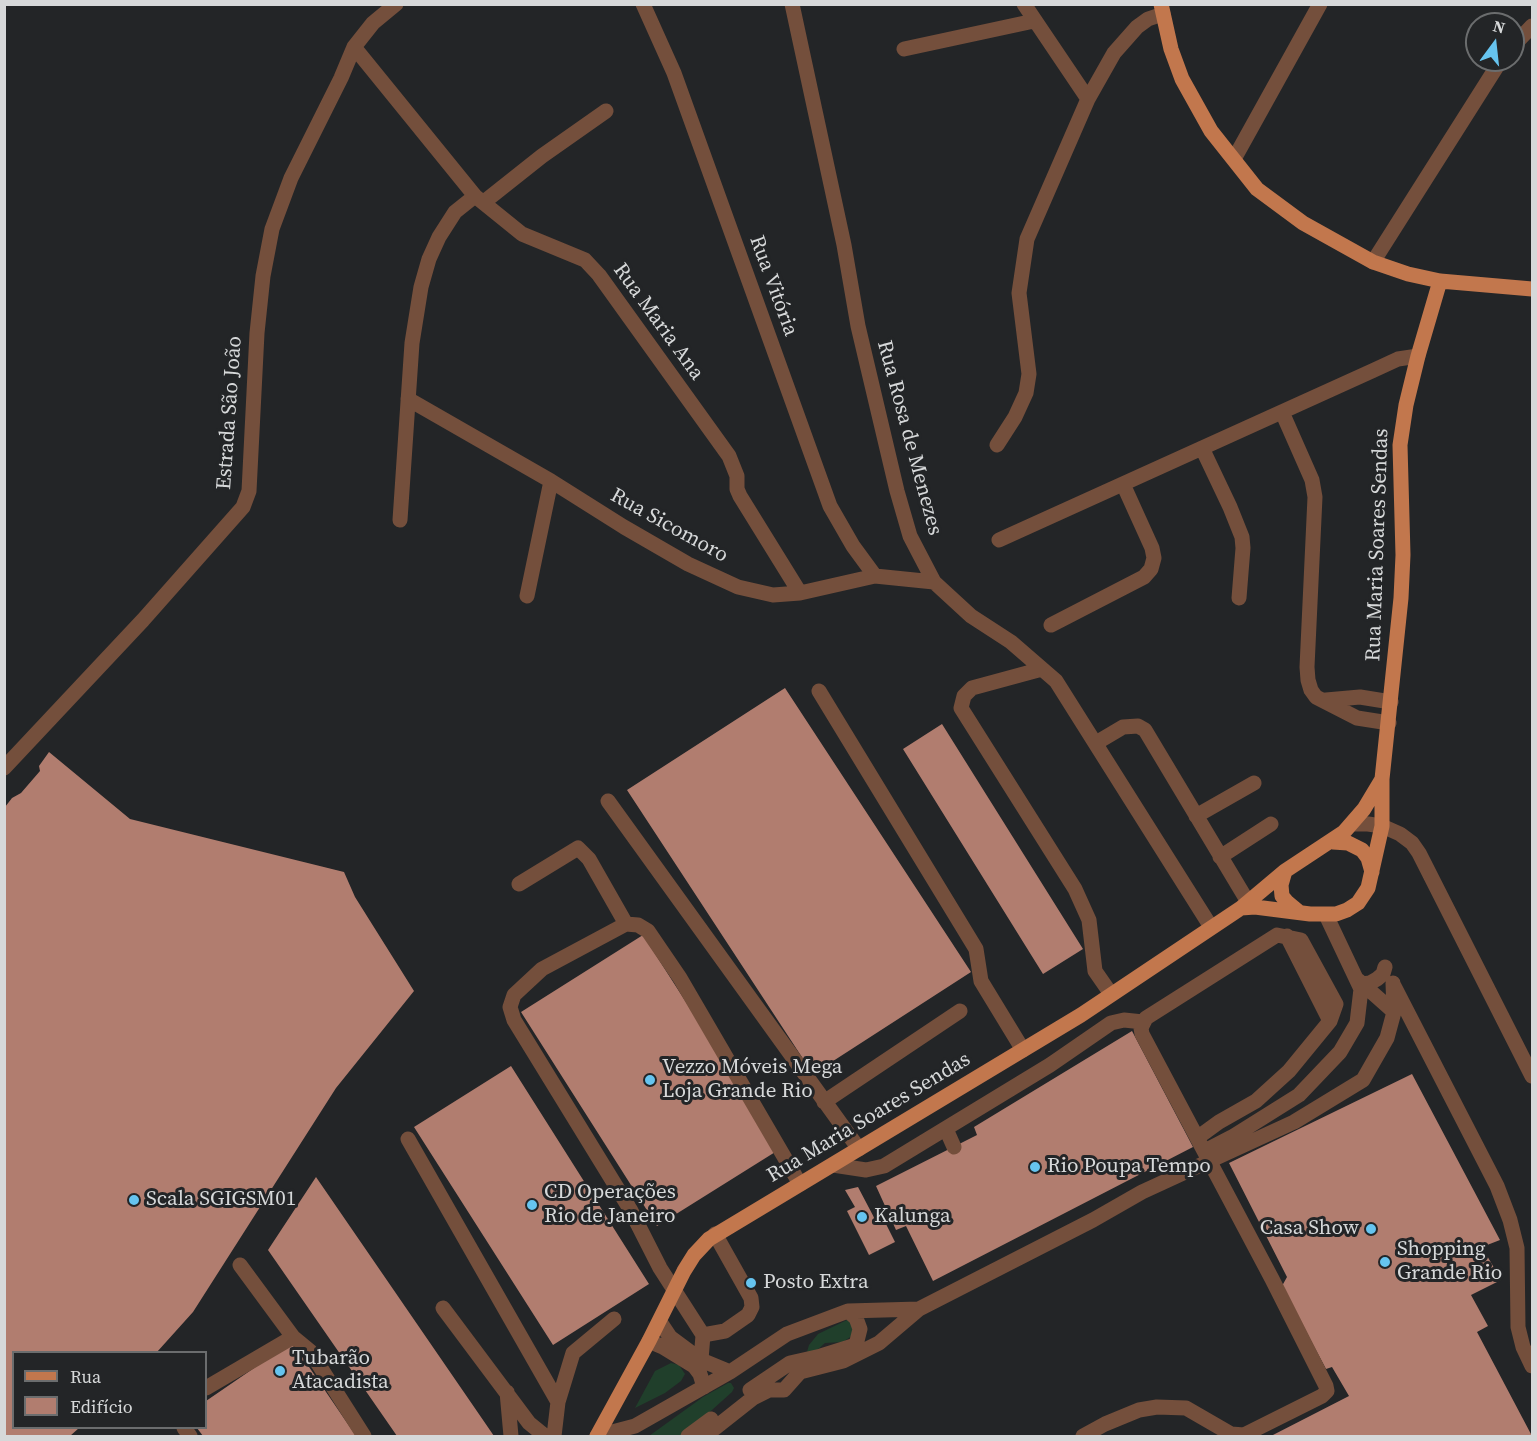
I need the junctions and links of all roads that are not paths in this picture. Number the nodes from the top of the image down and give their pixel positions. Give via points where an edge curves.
1 (396, 4) edge
2 (643, 4) edge
3 (792, 4) edge
4 (1024, 4) edge
5 (1320, 4) edge
6 (1162, 9) edge
7 (1034, 21) junction
8 (354, 47) junction
9 (904, 49) dead end
10 (1493, 72) edge
11 (1088, 99) junction
12 (606, 111) dead end
13 (1234, 159) junction
14 (480, 199) junction
15 (1373, 262) junction
16 (1440, 281) junction
17 (1533, 289) edge
18 (1418, 356) junction
19 (408, 399) junction
20 (1282, 412) junction
21 (997, 445) dead end
22 (1202, 448) junction
23 (551, 481) junction
24 (1123, 484) junction
25 (400, 520) dead end
26 (999, 540) dead end
27 (875, 576) junction
28 (934, 582) junction
29 (800, 593) junction
30 (527, 596) dead end
31 (1239, 598) dead end
32 (1051, 625) dead end
33 (1042, 669) junction
34 (819, 692) dead end
35 (1326, 700) junction
36 (1391, 702) junction
37 (1389, 723) junction
38 (1096, 743) junction
39 (4, 768) edge
40 (1382, 779) junction
41 (1254, 783) dead end
42 (608, 801) dead end
43 (1196, 816) junction
44 (1352, 824) junction
45 (1271, 825) dead end
46 (1382, 826) junction
47 (1333, 842) junction
48 (1220, 857) junction
49 (1285, 871) junction
50 (1372, 875) junction
51 (519, 884) dead end
52 (1244, 905) junction
53 (1302, 913) junction
54 (1326, 915) junction
55 (626, 924) junction
56 (1211, 927) junction
57 (1385, 967) dead end
58 (1360, 982) junction
59 (1111, 994) junction
60 (960, 1011) dead end
61 (1394, 1012) junction
62 (1143, 1022) junction
63 (1023, 1050) junction
64 (1533, 1076) edge
65 (824, 1102) junction
66 (946, 1129) junction
67 (408, 1139) dead end
68 (954, 1147) dead end
69 (859, 1149) junction
70 (1204, 1149) junction
71 (832, 1165) junction
72 (800, 1184) junction
73 (715, 1234) junction
74 (240, 1265) dead end
75 (674, 1291) junction
76 (443, 1308) dead end
77 (919, 1310) junction
78 (848, 1311) junction
79 (614, 1319) dead end
80 (660, 1322) junction
81 (703, 1335) junction
82 (293, 1337) junction
83 (650, 1341) junction
84 (701, 1360) junction
85 (1533, 1366) edge
86 (730, 1372) junction
87 (207, 1387) edge
88 (704, 1387) junction
89 (507, 1392) junction
90 (558, 1401) junction
91 (597, 1436) edge
92 (364, 1437) edge
93 (510, 1437) edge
94 (545, 1437) edge
95 (554, 1437) edge
96 (688, 1437) edge
97 (705, 1437) edge
98 (1083, 1437) edge

1 - 8 street, Estrada São João via 373,23
2 - 27 street, Rua Vitória via 674,73 830,506
3 - 28 street, Rua Rosa de Menezes via 858,326 897,491 910,536
4 - 7 street
5 - 13 street
6 - 11 street via 1137,27 1114,53
6 - 13 main road via 1182,79 1211,131
7 - 9 street
7 - 11 street
8 - 14 street, Rua Maria Ana
8 - 39 street, Estrada São João via 291,178 272,229 257,333 249,491 243,507
10 - 15 street
11 - 21 street via 1027,239 1019,293 1029,375 1026,393
12 - 14 street
13 - 15 main road via 1257,189 1303,223
14 - 19 street via 455,212 429,260 412,343
14 - 29 street, Rua Maria Ana via 522,234 585,260 599,274 729,456 740,496
15 - 16 main road
16 - 17 main road
16 - 18 main road, Rua Maria Soares Sendas
18 - 20 street via 1398,359
18 - 36 main road, Rua Maria Soares Sendas via 1400,445 1403,555
19 - 23 street, Rua Sicomoro
19 - 25 street
20 - 22 street
20 - 35 street via 1314,489 1308,680 1316,697
22 - 24 street
22 - 31 street via 1242,537
23 - 29 street, Rua Sicomoro via 698,569 773,595
23 - 30 street
24 - 26 street
24 - 32 street via 1152,548 1151,569 1144,577
27 - 28 street, Rua Sicomoro
27 - 29 street, Rua Sicomoro
28 - 33 street, Rua Rosa de Menezes via 971,616 1011,642
33 - 38 street, Rua Rosa de Menezes via 1056,681
33 - 59 street via 972,688 960,708 1075,889 1089,920 1095,971
34 - 63 street via 976,949 986,992
35 - 36 street via 1360,697
35 - 37 street via 1357,718
36 - 37 main road, Rua Maria Soares Sendas
37 - 40 main road, Rua Maria Soares Sendas
38 - 43 street via 1123,727 1138,726 1145,730
38 - 56 street, Rua Rosa de Menezes
40 - 44 main road, Rua Maria Soares Sendas
40 - 46 main road, Rua Maria Soares Sendas
41 - 43 street
42 - 65 street
43 - 48 street
44 - 46 street
44 - 47 main road, Rua Maria Soares Sendas
45 - 48 street
46 - 50 main road, Rua Maria Soares Sendas
46 - 64 street via 1405,837 1419,853
47 - 49 main road, Rua Maria Soares Sendas
47 - 50 main road via 1348,843 1362,850
48 - 52 street
49 - 52 main road, Rua Maria Soares Sendas
49 - 53 main road via 1282,896
50 - 54 main road, Rua Maria Soares Sendas via 1358,903 1341,913
51 - 55 street via 578,848 589,859
52 - 53 main road, Rua Maria Soares Sendas
52 - 56 main road, Rua Maria Soares Sendas
53 - 54 main road, Rua Maria Soares Sendas
54 - 58 street
55 - 72 street via 648,932 680,978
55 - 75 street via 542,969 514,995 510,1007 514,1020 630,1209
56 - 59 main road, Rua Maria Soares Sendas
57 - 58 street via 1377,979
58 - 61 street
58 - 70 street via 1357,1023 1340,1052 1299,1095 1232,1137
59 - 63 main road, Rua Maria Soares Sendas
60 - 65 street
61 - 70 street via 1387,1038 1363,1080 1294,1122
61 - 85 street via 1393,983 1497,1186 1517,1248 1518,1327
62 - 66 street via 1111,1023
62 - 70 street via 1142,1035
62 - 70 street via 1277,935 1301,940 1336,1004 1330,1022 1288,1071 1256,1101 1219,1122
63 - 69 main road, Rua Maria Soares Sendas
65 - 69 street
66 - 68 street
66 - 71 street via 884,1166 866,1170
67 - 90 street
69 - 71 main road, Rua Maria Soares Sendas
70 - 77 street via 1142,1192
70 - 98 street via 1327,1391 1244,1435 1231,1434 1186,1408 1157,1407 1139,1410
71 - 72 main road, Rua Maria Soares Sendas
72 - 73 main road, Rua Maria Soares Sendas
73 - 75 main road, Rua Maria Soares Sendas via 694,1255
73 - 81 street via 751,1298 752,1307 748,1315 725,1331
74 - 82 street
75 - 80 main road, Rua Maria Soares Sendas
75 - 81 street
76 - 89 street
77 - 78 street
77 - 97 street via 879,1343 843,1361 800,1371 784,1390 769,1390 753,1398
78 - 86 street via 787,1334
78 - 96 street via 860,1329 856,1345 790,1363
79 - 90 street via 573,1353
80 - 83 main road, Rua Maria Soares Sendas
80 - 84 street via 670,1336
81 - 84 street
82 - 87 street
82 - 92 street via 310,1351
83 - 88 street via 694,1366
83 - 91 main road, Rua Maria Soares Sendas
84 - 86 street
86 - 88 street
88 - 91 street via 635,1426
89 - 93 street
89 - 94 street
90 - 95 street

